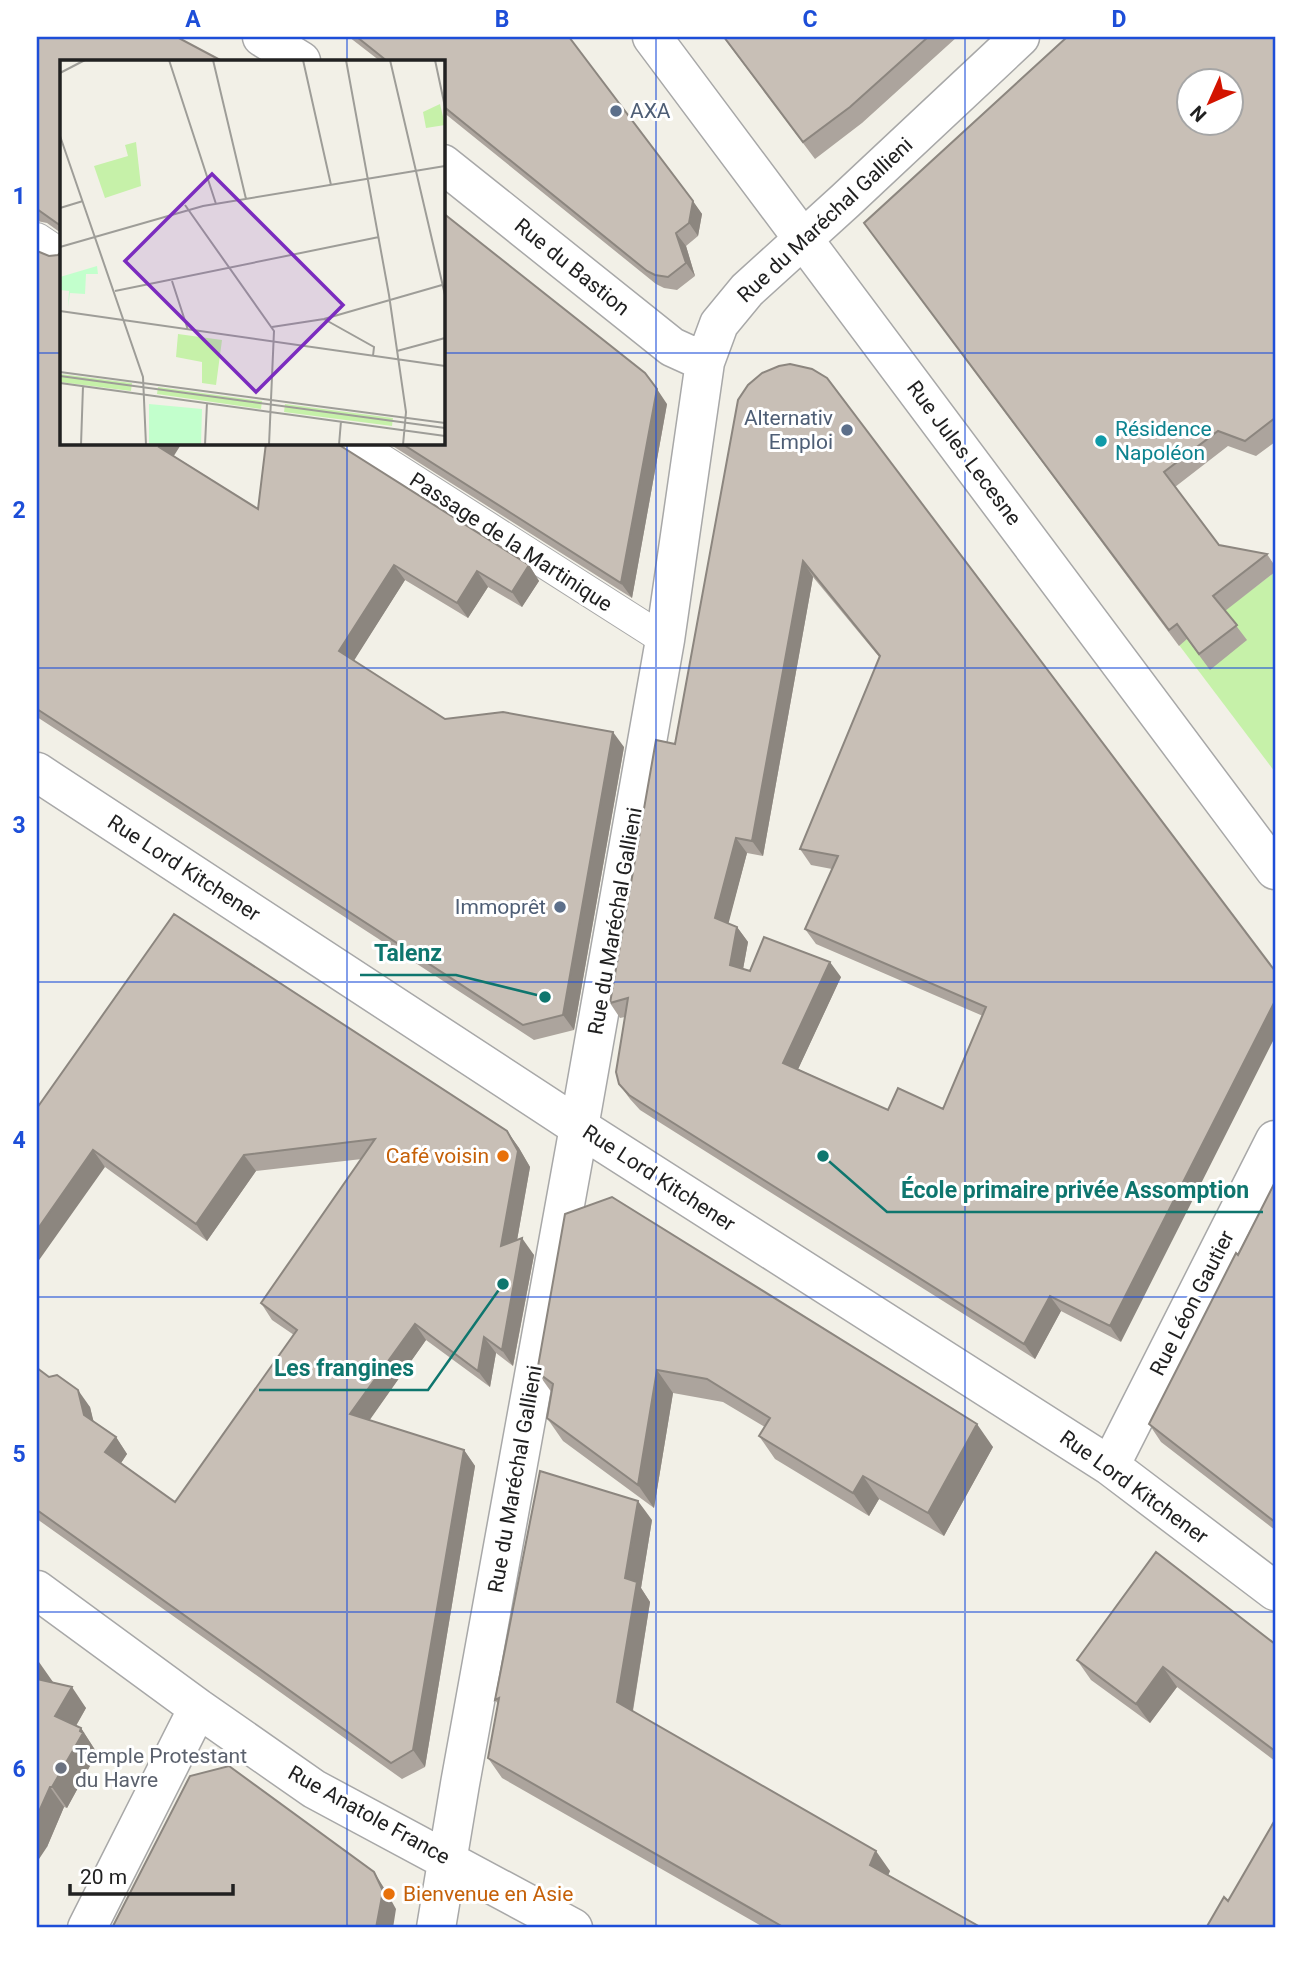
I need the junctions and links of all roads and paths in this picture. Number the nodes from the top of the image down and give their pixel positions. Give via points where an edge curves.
1 (262, 37) edge
2 (652, 37) edge
3 (1020, 37) edge
4 (299, 60) edge
5 (444, 165) edge
6 (37, 238) edge
7 (804, 238) junction
8 (60, 253) edge
9 (705, 362) junction
10 (358, 444) edge
11 (665, 640) junction
12 (37, 772) edge
13 (1275, 870) edge
14 (579, 1127) junction
15 (1275, 1140) edge
16 (1110, 1466) junction
17 (37, 1590) edge
18 (1275, 1591) edge
19 (198, 1708) junction
20 (446, 1859) junction
21 (87, 1928) edge
22 (436, 1928) edge
23 (573, 1928) edge

1 - 4 street
2 - 7 street, Rue Jules Lecesne
3 - 7 street, Rue du Maréchal Gallieni
5 - 9 street, Rue du Bastion via 672,347
6 - 8 lane
7 - 9 street, Rue du Maréchal Gallieni via 747,290 719,324
7 - 13 street, Rue Jules Lecesne
9 - 11 street, Rue du Maréchal Gallieni
10 - 11 lane, Passage de la Martinique
11 - 14 street, Rue du Maréchal Gallieni
12 - 14 street, Rue Lord Kitchener
14 - 16 street, Rue Lord Kitchener
14 - 20 street, Rue du Maréchal Gallieni
15 - 16 street, Rue Léon Gautier
16 - 18 street, Rue Lord Kitchener
17 - 19 street, Rue Anatole France
19 - 20 street, Rue Anatole France via 314,1789
19 - 21 street
20 - 22 street, Rue du Maréchal Gallieni
20 - 23 street, Rue Anatole France

